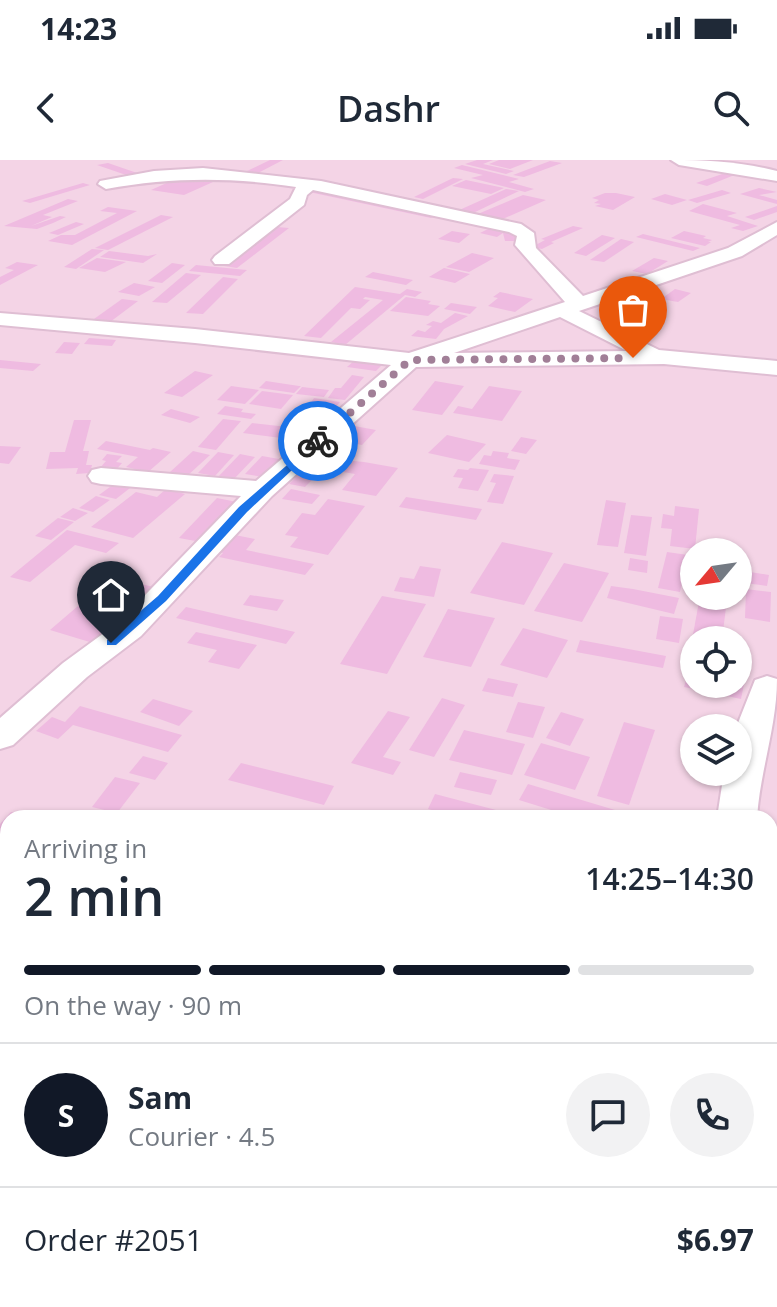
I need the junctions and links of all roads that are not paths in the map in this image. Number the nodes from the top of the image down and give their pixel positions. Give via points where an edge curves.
1 (679, 160) edge
2 (777, 176) edge
3 (106, 184) dead end
4 (309, 185) junction
5 (777, 227) edge
6 (222, 260) dead end
7 (569, 306) junction
8 (0, 319) edge
9 (664, 357) junction
10 (410, 360) junction
11 (777, 368) edge
12 (101, 476) dead end
13 (262, 490) junction
14 (767, 687) dead end
15 (0, 737) edge
16 (737, 810) edge

1 - 2 street
3 - 4 street via 204,173
4 - 6 street via 298,201
4 - 7 street via 515,228 525,233 524,245
5 - 7 street via 735,252
7 - 9 street via 610,336
7 - 10 street
8 - 10 street
9 - 10 street
9 - 11 street
10 - 13 street
12 - 13 street
13 - 15 street via 130,629
14 - 16 street via 739,784

